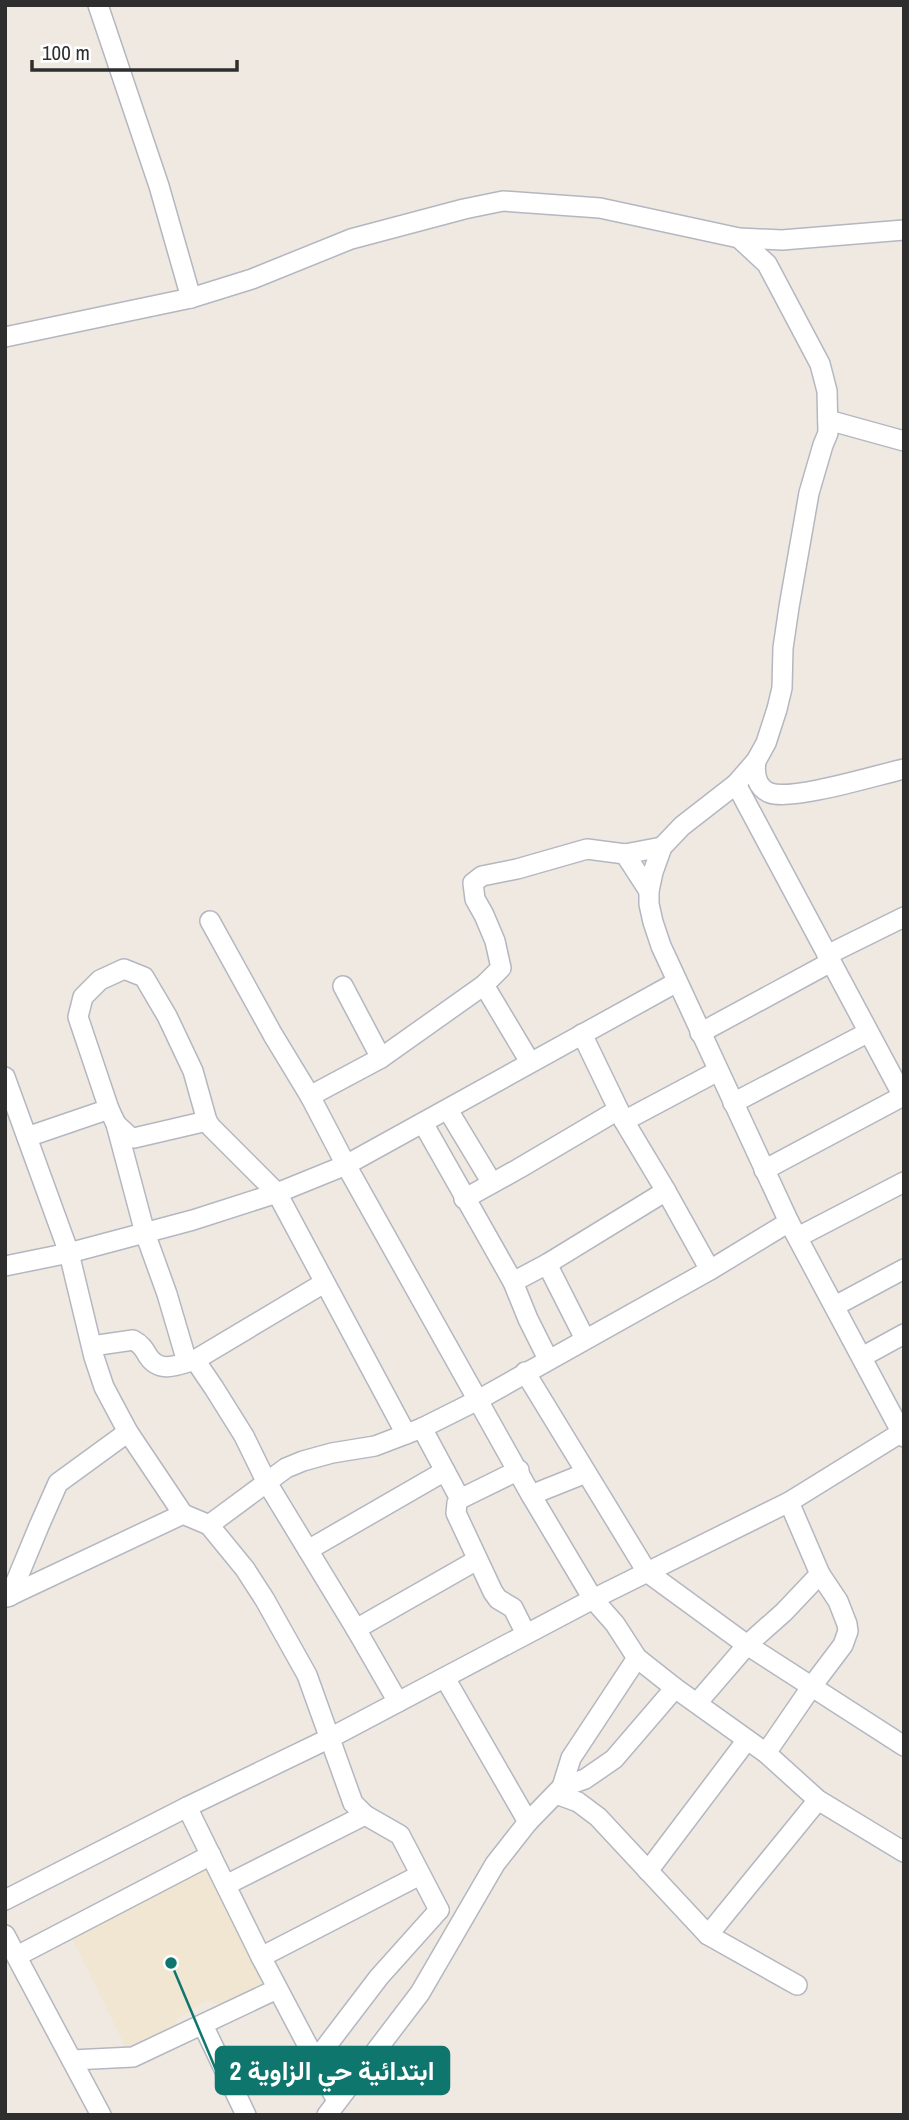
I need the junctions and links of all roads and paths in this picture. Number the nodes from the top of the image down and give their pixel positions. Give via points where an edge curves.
1 (98, 5) edge
2 (904, 230) edge
3 (739, 238) junction
4 (782, 240) junction
5 (767, 264) junction
6 (191, 298) junction
7 (5, 337) edge
8 (828, 420) junction
9 (904, 441) edge
10 (756, 761) junction
11 (904, 769) edge
12 (736, 784) junction
13 (662, 847) junction
14 (625, 854) junction
15 (649, 891) junction
16 (904, 917) edge
17 (210, 921) dead end
18 (829, 959) junction
19 (677, 982) junction
20 (484, 985) junction
21 (343, 986) dead end
22 (700, 1032) junction
23 (867, 1033) junction
24 (582, 1034) junction
25 (381, 1058) junction
26 (530, 1062) junction
27 (718, 1072) junction
28 (5, 1077) edge
29 (310, 1096) junction
30 (903, 1097) edge
31 (733, 1103) junction
32 (448, 1110) junction
33 (621, 1115) junction
34 (113, 1116) junction
35 (207, 1121) junction
36 (423, 1123) junction
37 (27, 1137) junction
38 (346, 1165) junction
39 (764, 1170) junction
40 (904, 1182) edge
41 (492, 1183) junction
42 (666, 1191) junction
43 (277, 1193) junction
44 (464, 1199) junction
45 (794, 1230) junction
46 (145, 1233) junction
47 (69, 1253) junction
48 (547, 1264) junction
49 (5, 1266) edge
50 (904, 1269) edge
51 (710, 1270) junction
52 (513, 1282) junction
53 (324, 1283) junction
54 (835, 1306) junction
55 (904, 1334) edge
56 (585, 1339) junction
57 (92, 1346) junction
58 (862, 1357) junction
59 (548, 1359) junction
60 (191, 1361) junction
61 (525, 1373) junction
62 (478, 1399) junction
63 (902, 1429) edge
64 (414, 1431) junction
65 (128, 1432) junction
66 (519, 1470) junction
67 (445, 1471) junction
68 (586, 1473) junction
69 (266, 1481) junction
70 (531, 1495) junction
71 (460, 1499) junction
72 (789, 1502) junction
73 (183, 1514) junction
74 (209, 1525) junction
75 (308, 1550) junction
76 (477, 1560) junction
77 (647, 1572) junction
78 (820, 1574) junction
79 (8, 1597) edge
80 (593, 1600) junction
81 (356, 1629) junction
82 (526, 1634) junction
83 (747, 1645) junction
84 (637, 1658) junction
85 (445, 1678) junction
86 (812, 1686) junction
87 (675, 1688) junction
88 (398, 1702) junction
89 (697, 1703) junction
90 (330, 1738) junction
91 (747, 1740) junction
92 (904, 1746) edge
93 (766, 1753) junction
94 (559, 1791) junction
95 (818, 1800) junction
96 (187, 1807) junction
97 (365, 1815) junction
98 (528, 1822) junction
99 (902, 1849) edge
100 (211, 1855) junction
101 (648, 1871) junction
102 (420, 1875) junction
103 (226, 1885) junction
104 (5, 1900) edge
105 (439, 1910) junction
106 (466, 1912) junction
107 (5, 1935) edge
108 (708, 1935) junction
109 (17, 1956) junction
110 (261, 1957) junction
111 (797, 1985) dead end
112 (277, 1989) junction
113 (203, 2025) junction
114 (72, 2060) junction
115 (315, 2061) junction
116 (332, 2108) edge
117 (101, 2115) edge
118 (246, 2115) edge

1 - 6 street via 155,173
2 - 4 street
3 - 4 street
3 - 5 street
3 - 6 street via 600,208 503,201 351,239
4 - 5 street
5 - 8 street via 820,364
6 - 7 street
8 - 9 street
8 - 10 street via 809,493 789,607 782,688
10 - 11 street via 756,779 774,795 815,791
10 - 12 street
12 - 13 street
12 - 18 street
13 - 14 street
13 - 15 street
14 - 15 street
14 - 20 street via 587,849 482,876 473,883 501,968
15 - 19 street via 653,922
16 - 18 street
17 - 29 street
18 - 22 street
18 - 23 street
19 - 22 street
19 - 24 street
20 - 25 street
20 - 26 street
21 - 25 street
22 - 27 street
23 - 30 street
23 - 31 street
24 - 26 street
24 - 33 street
25 - 29 street
26 - 32 street
27 - 31 street
27 - 33 street
28 - 37 street
29 - 38 street
30 - 39 street
31 - 39 street
32 - 36 street
32 - 41 street
33 - 41 street
33 - 42 street
34 - 35 street via 134,1138
34 - 35 street via 78,1017 83,998 100,980 124,969 144,977 167,1016 193,1071
34 - 37 street
34 - 46 street
35 - 43 street
36 - 38 street
36 - 44 street
37 - 47 street
38 - 43 street
38 - 62 street
39 - 45 street
40 - 45 street
41 - 44 street
42 - 48 street
42 - 51 street
43 - 46 street
43 - 53 street
44 - 52 street
45 - 51 street
45 - 54 street
46 - 47 street
46 - 60 street
47 - 49 street
47 - 57 street
48 - 52 street
48 - 56 street
50 - 54 street
51 - 56 street
52 - 59 street
53 - 60 street
53 - 64 street
54 - 58 street
55 - 58 street
56 - 59 street
57 - 60 street via 133,1340 163,1368
57 - 65 street via 104,1387
58 - 63 street
59 - 61 street
60 - 69 street via 244,1436
61 - 62 street
61 - 68 street
62 - 64 street
62 - 66 street
63 - 72 street
64 - 67 street
64 - 69 street via 363,1449 303,1461
65 - 73 street
65 - 79 street via 58,1483
66 - 70 street
66 - 71 street
67 - 71 street
67 - 75 street
68 - 70 street
68 - 77 street
69 - 74 street
69 - 75 street
70 - 80 street
71 - 76 street via 456,1513
72 - 77 street
72 - 78 street
73 - 74 street
73 - 79 street
74 - 90 street via 265,1600 307,1675
75 - 81 street
76 - 81 street
76 - 82 street via 498,1599 513,1608
77 - 80 street
77 - 83 street
78 - 83 street
78 - 86 street via 838,1601 848,1631
80 - 82 street
80 - 84 street
81 - 88 street
82 - 85 street
83 - 86 street
83 - 89 street
84 - 87 street
84 - 94 street via 572,1758
85 - 88 street
85 - 98 street
86 - 92 street
86 - 93 street
87 - 89 street
87 - 94 street via 614,1759
88 - 90 street
89 - 91 street
90 - 96 street
90 - 97 street via 353,1803
91 - 93 street
91 - 101 street
93 - 95 street
94 - 98 street
94 - 101 street via 589,1809
95 - 99 street
95 - 108 street
96 - 100 street
96 - 104 street
97 - 102 street via 400,1835
97 - 103 street
98 - 106 street
100 - 103 street
100 - 109 street
101 - 108 street
102 - 105 street
102 - 110 street
103 - 110 street
105 - 106 street
105 - 115 street via 379,1977
106 - 116 street via 420,1993
107 - 109 street
108 - 111 street
109 - 114 street
110 - 112 street
112 - 113 street
112 - 115 street
113 - 114 street via 133,2057
113 - 118 street
114 - 117 street
115 - 116 street

